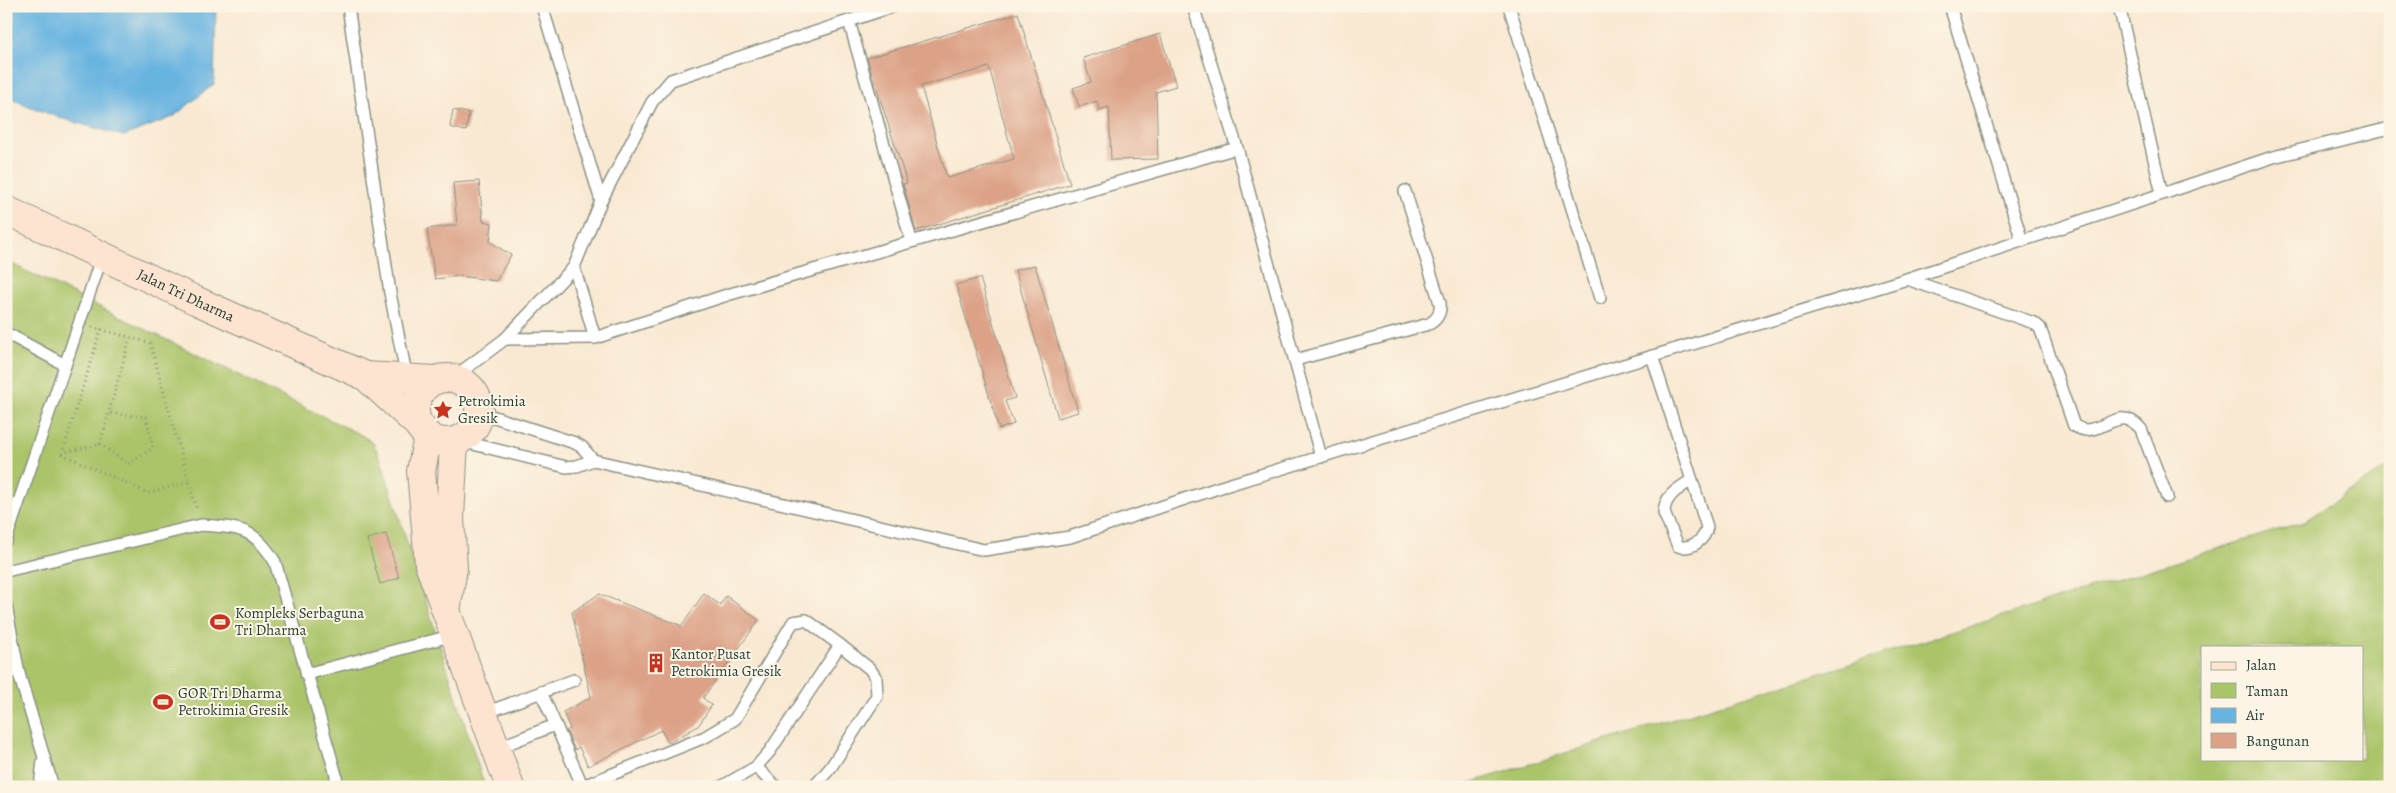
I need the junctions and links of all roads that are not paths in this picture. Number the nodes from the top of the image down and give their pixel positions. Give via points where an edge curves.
1 (348, 6) edge
2 (542, 6) edge
3 (894, 6) edge
4 (1193, 6) edge
5 (1509, 6) edge
6 (1950, 6) edge
7 (2119, 6) edge
8 (849, 21) junction
9 (2386, 129) edge
10 (1237, 148) junction
11 (1405, 191) dead end
12 (2162, 194) junction
13 (601, 202) junction
14 (6, 210) edge
15 (911, 240) junction
16 (2022, 241) junction
17 (102, 256) junction
18 (574, 267) junction
19 (1908, 279) junction
20 (1600, 298) dead end
21 (6, 334) edge
22 (595, 338) junction
23 (505, 340) junction
24 (1652, 356) junction
25 (1295, 360) junction
26 (66, 365) junction
27 (365, 376) junction
28 (407, 379) junction
29 (444, 379) junction
30 (479, 412) junction
31 (440, 437) junction
32 (1321, 457) junction
33 (593, 460) junction
34 (1692, 480) junction
35 (2167, 497) dead end
36 (6, 540) edge
37 (6, 571) edge
38 (6, 606) edge
39 (450, 623) junction
40 (840, 645) junction
41 (6, 664) edge
42 (19, 674) junction
43 (306, 674) junction
44 (574, 680) dead end
45 (541, 692) junction
46 (485, 712) junction
47 (554, 725) junction
48 (496, 748) junction
49 (44, 756) junction
50 (756, 767) junction
51 (40, 787) edge
52 (53, 787) edge
53 (337, 787) edge
54 (510, 787) edge
55 (583, 787) edge
56 (721, 787) edge
57 (776, 787) edge
58 (814, 787) edge

1 - 28 lane via 390,293
2 - 13 lane
3 - 8 lane
4 - 10 lane
5 - 20 lane
6 - 16 lane
7 - 12 lane
8 - 13 lane via 671,80 652,102
8 - 15 lane
9 - 12 lane via 2273,157
10 - 15 lane
10 - 25 lane
11 - 25 lane via 1440,303 1440,314 1429,324
12 - 16 lane
13 - 18 lane
14 - 17 main road, Jalan Tri Dharma
15 - 22 lane
16 - 19 lane
17 - 26 lane
17 - 27 main road, Jalan Tri Dharma
18 - 22 lane
18 - 23 lane
19 - 24 lane
19 - 35 lane via 2028,320 2040,328 2074,426 2085,430 2124,418 2133,421 2141,430
21 - 26 lane
22 - 23 lane
23 - 29 lane
24 - 32 lane
24 - 34 lane
25 - 32 lane
26 - 36 lane
27 - 28 main road, Jalan Tri Dharma
27 - 31 main road, Jalan Tri Dharma
28 - 29 main road, Jalan Tri Dharma
29 - 30 main road via 469,387
29 - 31 main road via 420,392 415,411
30 - 31 main road via 472,429
30 - 33 lane via 575,443
31 - 33 lane via 566,467
31 - 39 main road via 453,568
32 - 33 lane via 1070,537 984,550
34 - 34 lane via 1707,530 1696,544 1684,548 1678,546 1664,508 1676,489
37 - 43 lane via 201,525 250,532 265,546 275,562
38 - 42 lane
39 - 43 lane
39 - 46 main road
40 - 50 lane
40 - 55 lane via 806,620 793,622 735,719 705,736
40 - 58 lane via 876,678 877,696
41 - 42 lane
42 - 49 lane
43 - 53 lane
44 - 45 lane
45 - 46 lane
45 - 47 lane
46 - 48 main road
47 - 48 lane
47 - 55 lane
48 - 54 main road
49 - 51 lane
49 - 52 lane
50 - 56 lane
50 - 57 lane

